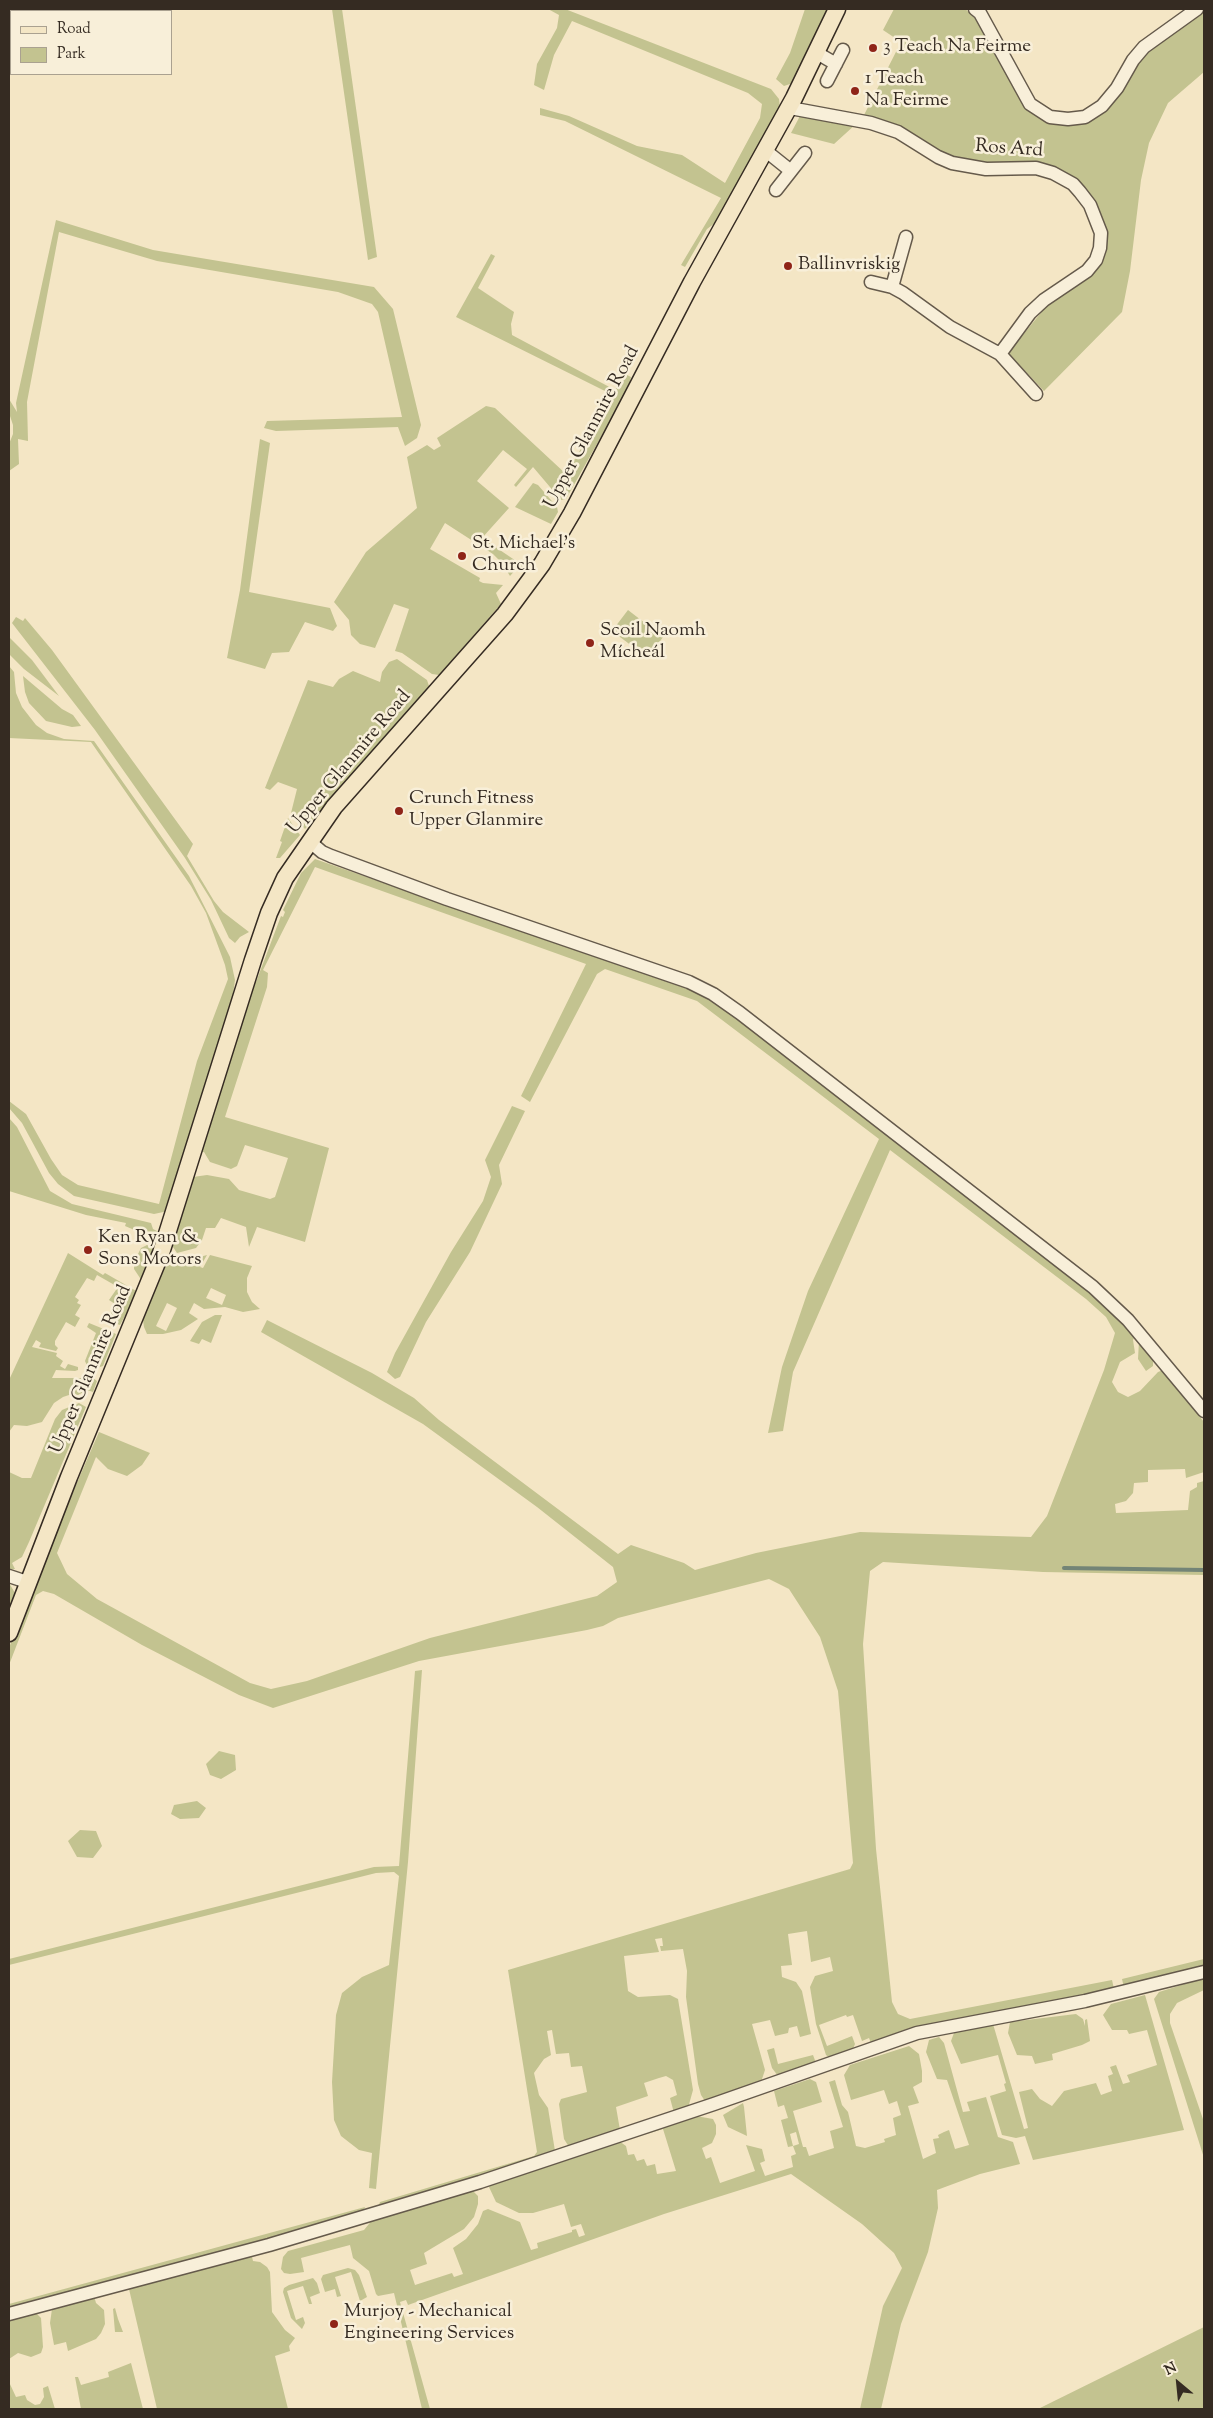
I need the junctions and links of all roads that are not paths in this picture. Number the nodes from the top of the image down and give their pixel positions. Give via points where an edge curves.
1 (837, 9) edge
2 (1197, 9) edge
3 (981, 10) edge
4 (843, 50) dead end
5 (817, 53) junction
6 (836, 64) junction
7 (827, 81) dead end
8 (790, 108) junction
9 (766, 151) junction
10 (805, 152) dead end
11 (791, 171) junction
12 (776, 190) dead end
13 (906, 237) dead end
14 (871, 282) dead end
15 (892, 287) junction
16 (1000, 354) junction
17 (1036, 394) dead end
18 (309, 841) junction
19 (1204, 1411) edge
20 (9, 1576) edge
21 (27, 1582) junction
22 (9, 1633) edge
23 (1204, 1972) edge
24 (9, 2314) edge

1 - 5 main road, Upper Glanmire Road
2 - 3 street, Ros Ard via 1144,47 1102,106 1086,116 1068,119 1050,117 1030,104
4 - 6 street
5 - 6 street
5 - 8 main road, Upper Glanmire Road
6 - 7 street
8 - 9 main road, Upper Glanmire Road
8 - 16 street, Ros Ard via 898,132 952,163 986,169 1036,168 1054,173 1080,192 1090,204 1102,233 1096,260 1030,313
9 - 11 street
9 - 18 main road, Upper Glanmire Road via 692,282 572,513 536,572 506,614 334,807
10 - 11 street
11 - 12 street
13 - 15 street
14 - 15 street
15 - 16 street via 950,327
16 - 17 street
18 - 19 street via 331,856 689,982 713,994 1093,1287 1128,1320
18 - 21 main road, Upper Glanmire Road via 285,878 269,913 161,1253
20 - 21 street
21 - 22 main road, Upper Glanmire Road
23 - 24 street via 1085,2002 917,2033 480,2182 270,2245

